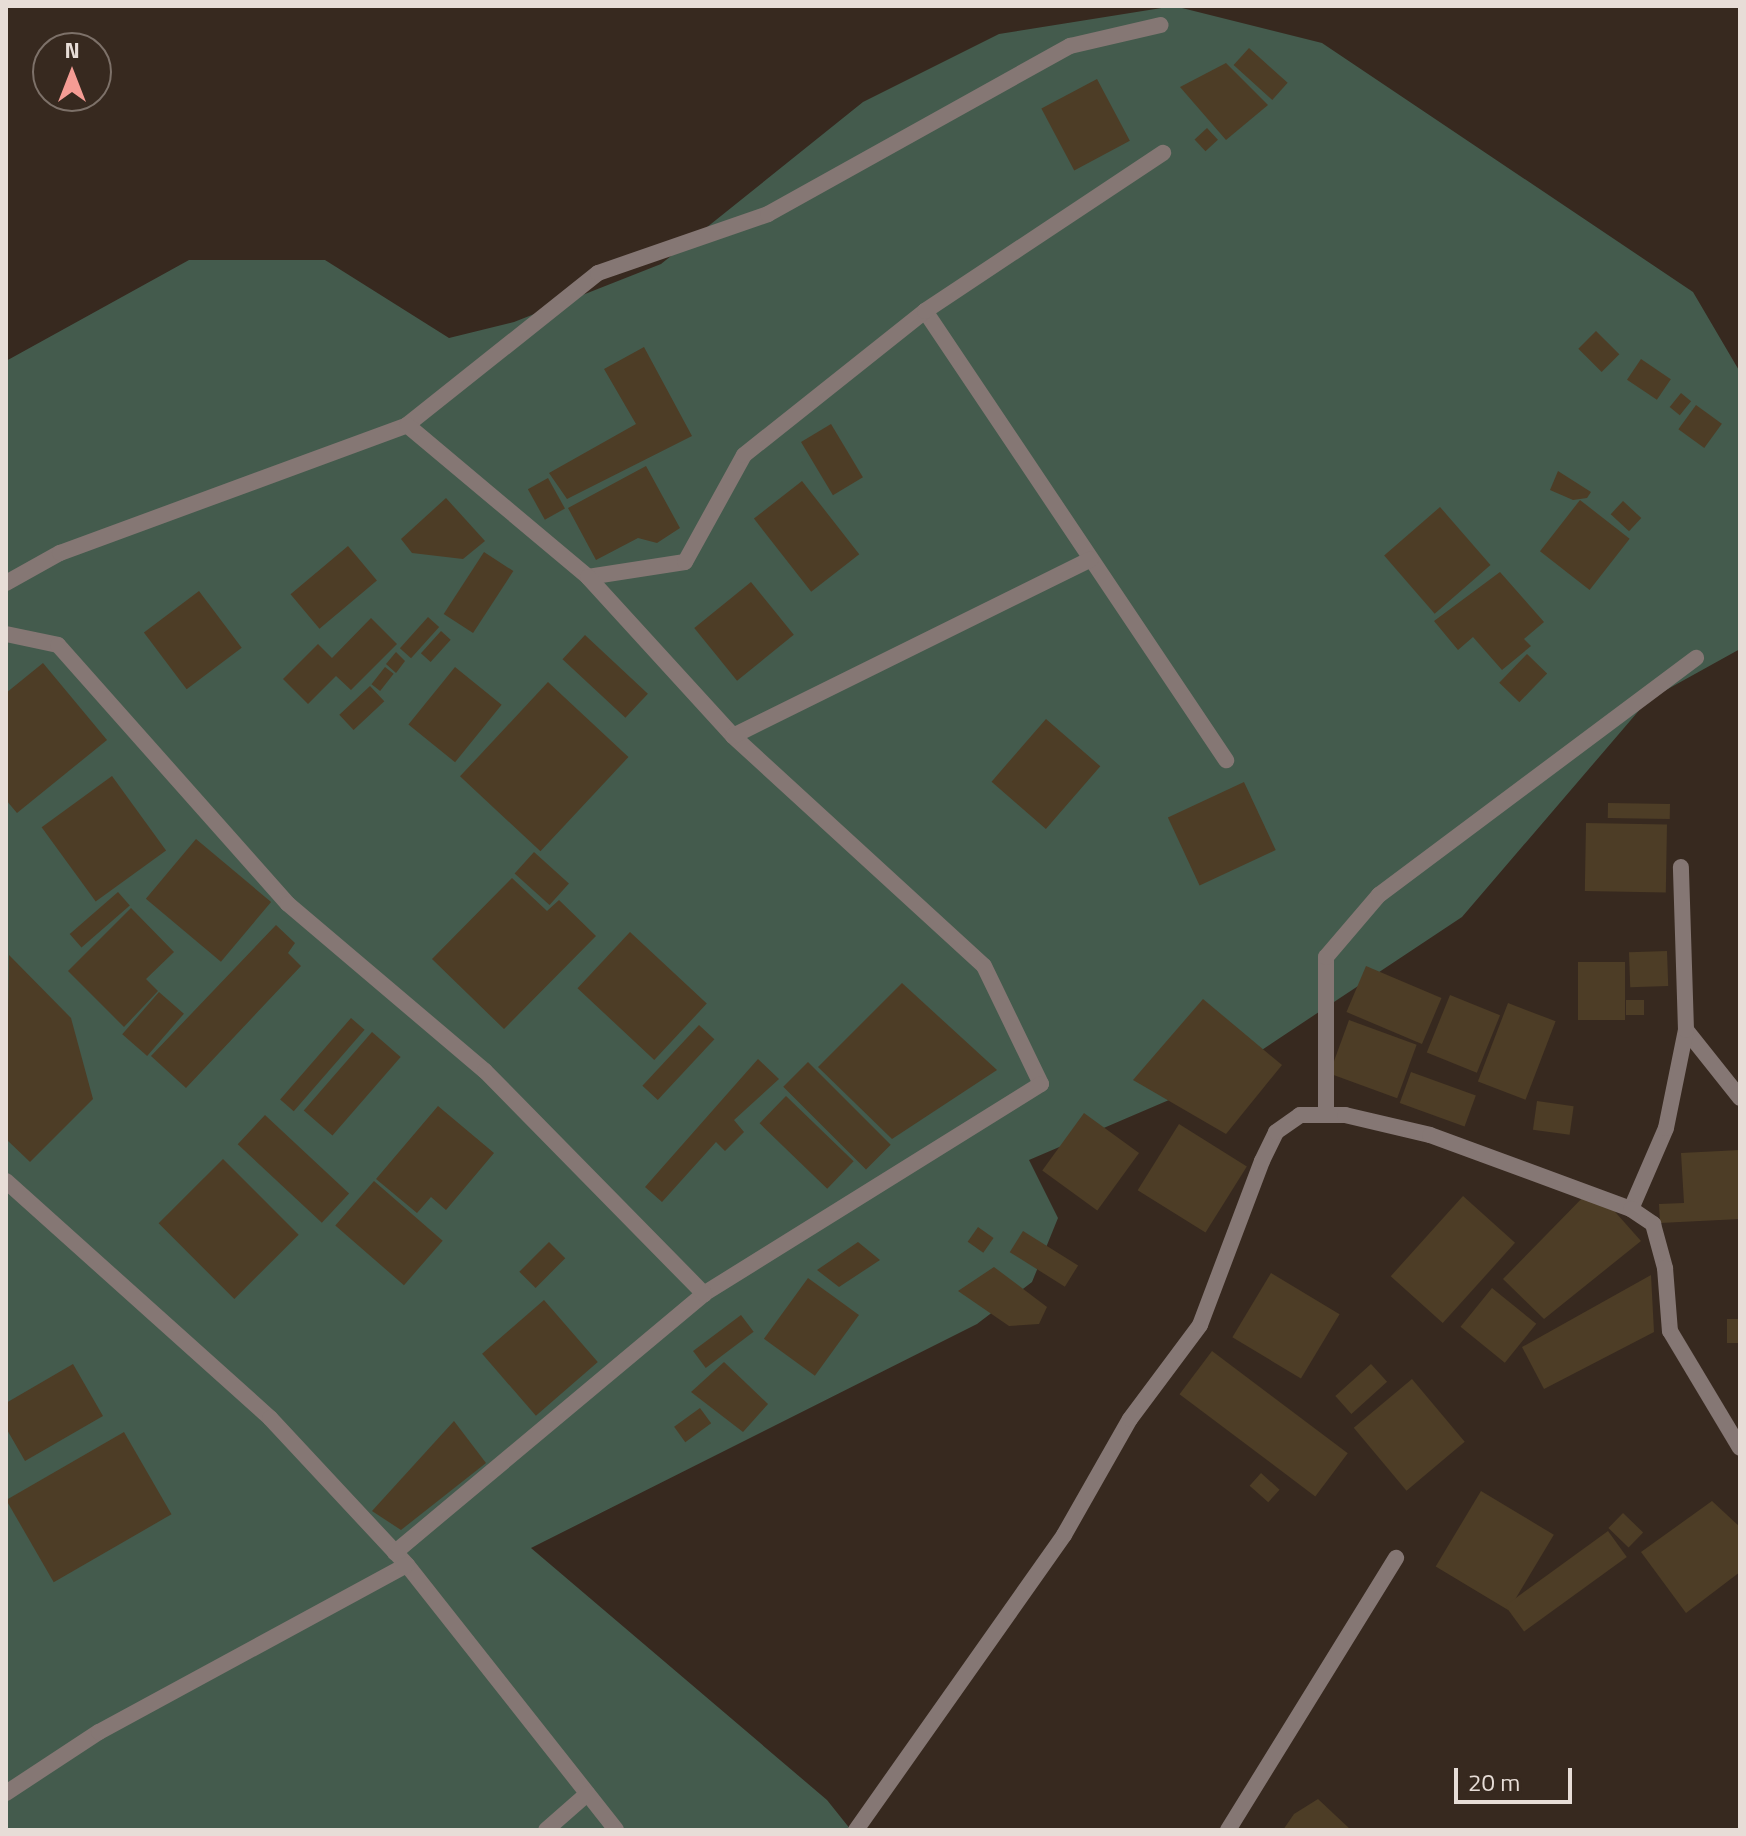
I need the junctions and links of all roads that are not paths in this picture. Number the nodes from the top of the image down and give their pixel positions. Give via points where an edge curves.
1 (1161, 25) dead end
2 (1163, 153) dead end
3 (925, 311) junction
4 (407, 425) junction
5 (1091, 559) junction
6 (588, 577) junction
7 (6, 583) edge
8 (6, 634) edge
9 (1696, 658) dead end
10 (733, 736) junction
11 (1226, 760) dead end
12 (1681, 867) dead end
13 (1686, 1030) junction
14 (1740, 1098) edge
15 (1326, 1115) junction
16 (6, 1181) edge
17 (1631, 1209) junction
18 (704, 1294) junction
19 (1740, 1448) edge
20 (395, 1552) junction
21 (1396, 1558) dead end
22 (407, 1565) junction
23 (6, 1793) edge
24 (587, 1794) junction
25 (546, 1830) edge
26 (616, 1830) edge
27 (856, 1830) edge
28 (1228, 1830) edge

1 - 4 street via 1070,46 768,214 598,273
2 - 3 street
3 - 5 street
3 - 6 street via 744,455 685,562
4 - 6 street
4 - 7 street via 60,553
5 - 10 street
5 - 11 street
6 - 10 street
8 - 18 street via 58,645 288,904 485,1071
9 - 15 street via 1379,895 1326,957
10 - 18 street via 984,966 1041,1084
12 - 13 street
13 - 14 street
13 - 17 street via 1666,1128
15 - 17 street via 1430,1135
15 - 27 street via 1300,1115 1276,1132 1200,1325 1130,1419 1064,1535
16 - 20 street via 270,1418
17 - 19 street via 1653,1224 1665,1268 1670,1331
18 - 20 street
20 - 22 street
21 - 28 street
22 - 23 street via 99,1732
22 - 24 street
24 - 25 street
24 - 26 street

